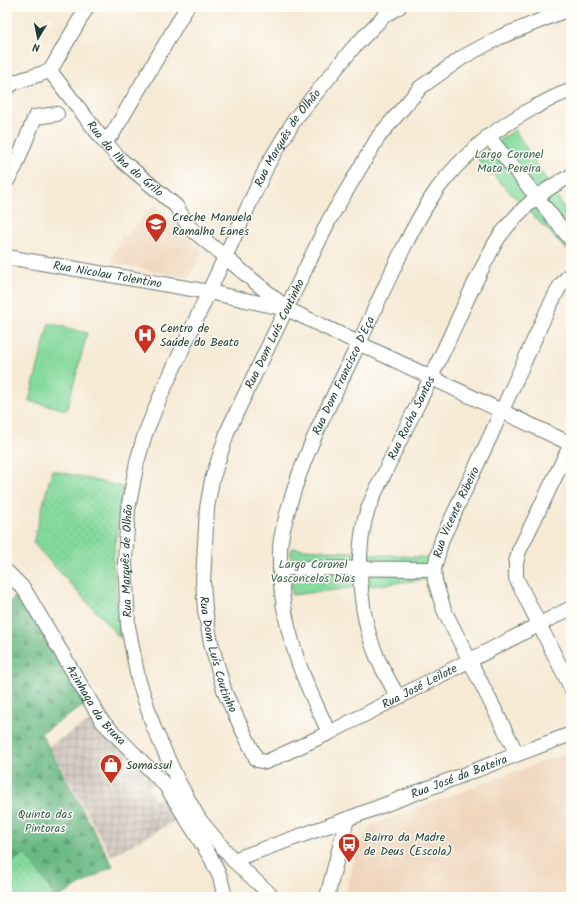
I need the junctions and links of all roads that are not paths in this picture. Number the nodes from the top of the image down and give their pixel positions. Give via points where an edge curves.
1 (87, 7) edge
2 (187, 7) edge
3 (399, 7) edge
4 (571, 8) edge
5 (50, 71) junction
6 (7, 88) edge
7 (571, 91) edge
8 (58, 114) dead end
9 (488, 136) junction
10 (104, 141) junction
11 (571, 176) edge
12 (7, 181) edge
13 (537, 197) junction
14 (571, 240) edge
15 (225, 256) junction
16 (7, 258) edge
17 (571, 273) edge
18 (209, 292) junction
19 (287, 309) junction
20 (359, 343) junction
21 (430, 377) junction
22 (501, 411) junction
23 (571, 444) edge
24 (280, 568) junction
25 (360, 568) junction
26 (434, 569) junction
27 (7, 572) edge
28 (571, 608) edge
29 (540, 625) junction
30 (469, 661) junction
31 (571, 688) edge
32 (398, 697) junction
33 (329, 733) junction
34 (571, 734) edge
35 (517, 754) junction
36 (266, 762) joint
37 (172, 782) junction
38 (348, 819) junction
39 (233, 860) junction
40 (225, 897) edge
41 (273, 897) edge
42 (327, 897) edge

1 - 5 street
2 - 10 street via 113,133
3 - 15 street, Rua Marquês de Olhão via 384,16 353,48 295,119 268,164
4 - 19 street, Rua Dom Luís Coutinho via 500,38 463,57 421,87 379,136 356,173
5 - 6 street via 15,82
5 - 10 street, Rua da Ilha do Grilo
7 - 9 street, Rua Dom Francisco D'Eça via 512,120
8 - 12 street via 35,117
9 - 13 street
9 - 20 street, Rua Dom Francisco D'Eça via 438,188 410,234
10 - 15 street, Rua da Ilha do Grilo via 120,159 176,206 189,227
11 - 13 street, Rua Rocha Santos
13 - 14 street
13 - 21 street, Rua Rocha Santos via 500,235
15 - 18 street, Rua Marquês de Olhão
15 - 19 street, Rua da Ilha do Grilo
16 - 18 street, Rua Nicolau Tolentino
17 - 22 street, Rua Vicente Ribeiro via 560,286 548,309
18 - 19 street
18 - 37 street, Rua Marquês de Olhão via 145,434 128,508 125,562 128,626 138,678
19 - 20 street
19 - 36 street, Rua Dom Luís Coutinho via 228,430 212,480 204,542 203,582 210,643 226,693 257,760
20 - 21 street
20 - 24 street, Rua Dom Francisco D'Eça via 295,486 283,526
21 - 22 street
21 - 25 street, Rua Rocha Santos via 370,503 363,529
22 - 23 street
22 - 26 street, Rua Vicente Ribeiro via 442,539
23 - 29 street via 519,551 516,563 516,578
24 - 25 street
24 - 33 street, Rua Dom Francisco D'Eça via 282,599 295,654
25 - 26 street
25 - 32 street, Rua Rocha Santos via 367,626 377,657
26 - 30 street, Rua Vicente Ribeiro via 444,610
27 - 37 street, Azinhaga da Bruxa via 24,588 102,721
28 - 29 street, Rua José Leilote
29 - 30 street, Rua José Leilote
29 - 31 street
30 - 32 street, Rua José Leilote
30 - 35 street, Rua Vicente Ribeiro
32 - 33 street, Rua José Leilote
33 - 36 street, Rua José Leilote
34 - 35 street, Rua José da Bateira
35 - 38 street, Rua José da Bateira
37 - 39 street, Rua Marquês de Olhão
37 - 40 street, Azinhaga da Bruxa via 220,877
38 - 39 street, Rua José da Bateira
38 - 42 street
39 - 41 street, Rua Marquês de Olhão

